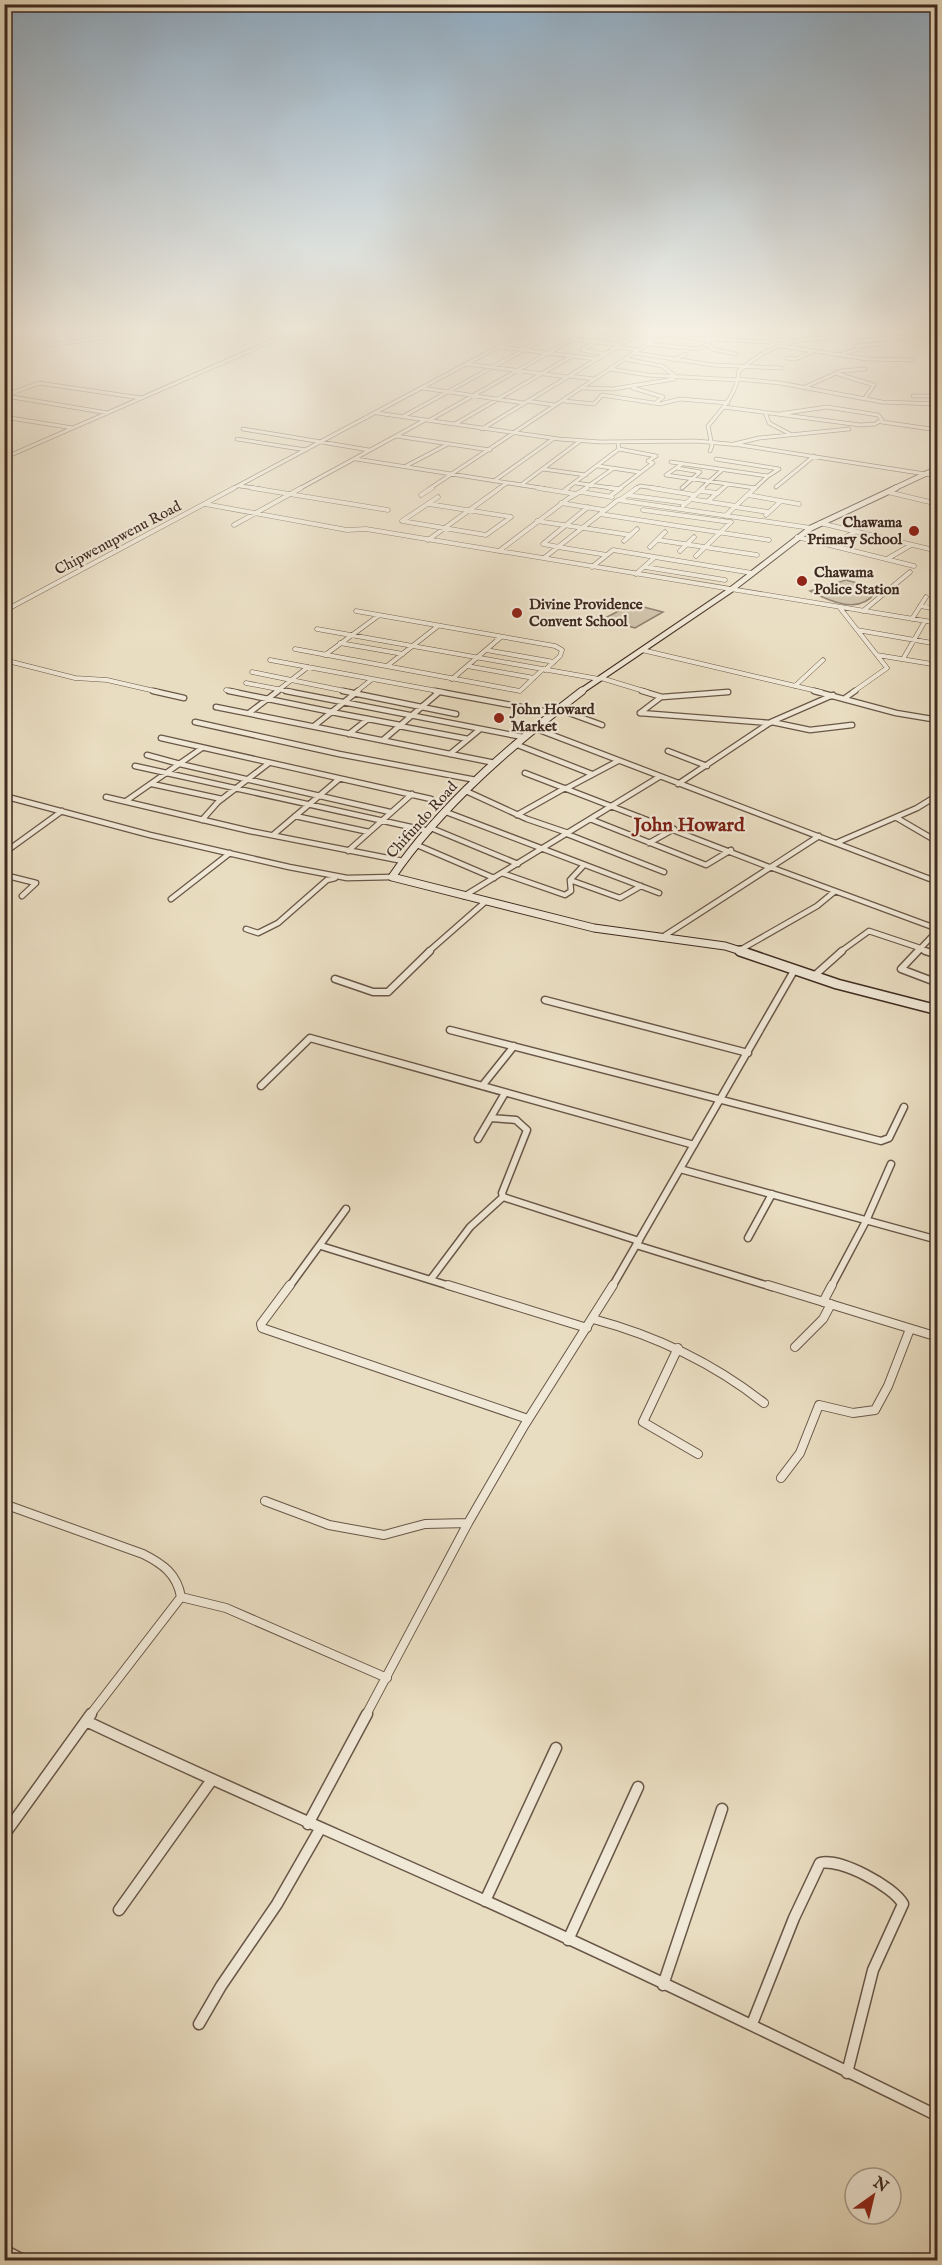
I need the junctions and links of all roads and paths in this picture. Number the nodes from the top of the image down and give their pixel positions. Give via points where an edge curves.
1 (53, 437) edge
2 (289, 437) edge
3 (331, 437) edge
4 (394, 437) edge
5 (400, 437) edge
6 (510, 437) edge
7 (540, 437) edge
8 (709, 437) edge
9 (773, 437) edge
10 (553, 438) junction
11 (237, 439) dead end
12 (581, 441) junction
13 (321, 442) junction
14 (710, 442) junction
15 (618, 443) junction
16 (448, 444) junction
17 (733, 445) junction
18 (619, 448) junction
19 (307, 450) junction
20 (370, 450) junction
21 (490, 450) junction
22 (710, 451) dead end
23 (814, 456) junction
24 (4, 458) edge
25 (356, 459) junction
26 (716, 459) dead end
27 (671, 462) dead end
28 (682, 464) junction
29 (405, 466) junction
30 (598, 466) junction
31 (614, 468) junction
32 (677, 468) junction
33 (938, 468) edge
34 (543, 469) junction
35 (722, 470) junction
36 (639, 472) junction
37 (451, 474) junction
38 (924, 474) junction
39 (586, 475) junction
40 (768, 476) junction
41 (938, 476) edge
42 (693, 479) junction
43 (494, 481) junction
44 (709, 482) junction
45 (507, 483) junction
46 (576, 483) junction
47 (728, 484) junction
48 (520, 485) junction
49 (592, 485) junction
50 (240, 486) junction
51 (776, 487) dead end
52 (682, 488) dead end
53 (755, 488) junction
54 (618, 489) junction
55 (665, 490) junction
56 (565, 491) junction
57 (700, 491) junction
58 (888, 492) junction
59 (578, 493) junction
60 (718, 493) junction
61 (292, 494) junction
62 (421, 495) dead end
63 (627, 495) junction
64 (696, 495) junction
65 (748, 495) junction
66 (610, 496) junction
67 (438, 497) dead end
68 (656, 499) junction
69 (691, 499) junction
70 (619, 500) junction
71 (708, 501) junction
72 (781, 501) junction
73 (561, 503) junction
74 (686, 503) junction
75 (205, 504) junction
76 (428, 504) junction
77 (650, 504) junction
78 (799, 504) dead end
79 (938, 504) edge
80 (735, 506) junction
81 (588, 507) junction
82 (680, 509) junction
83 (388, 510) dead end
84 (470, 510) junction
85 (604, 510) junction
86 (643, 510) junction
87 (704, 512) junction
88 (768, 512) junction
89 (255, 514) junction
90 (600, 514) junction
91 (725, 516) junction
92 (736, 517) junction
93 (631, 518) junction
94 (699, 518) junction
95 (537, 521) junction
96 (759, 521) junction
97 (730, 522) junction
98 (820, 523) junction
99 (234, 525) dead end
100 (565, 525) junction
101 (688, 527) junction
102 (444, 528) junction
103 (582, 528) junction
104 (811, 528) junction
105 (637, 529) dead end
106 (665, 532) dead end
107 (720, 532) junction
108 (856, 532) junction
109 (486, 535) junction
110 (630, 535) junction
111 (694, 537) dead end
112 (797, 537) junction
113 (428, 540) junction
114 (658, 540) junction
115 (769, 540) dead end
116 (624, 541) dead end
117 (687, 544) junction
118 (831, 545) junction
119 (911, 545) junction
120 (469, 546) junction
121 (559, 547) junction
122 (650, 547) dead end
123 (705, 547) junction
124 (499, 551) junction
125 (680, 551) dead end
126 (938, 551) edge
127 (606, 555) junction
128 (757, 555) dead end
129 (655, 556) junction
130 (696, 556) dead end
131 (544, 558) junction
132 (886, 559) junction
133 (717, 566) junction
134 (914, 566) dead end
135 (592, 567) junction
136 (645, 567) junction
137 (910, 572) dead end
138 (752, 573) junction
139 (636, 574) junction
140 (706, 577) junction
141 (725, 580) dead end
142 (699, 584) junction
143 (938, 586) edge
144 (732, 589) junction
145 (934, 592) dead end
146 (926, 597) dead end
147 (920, 606) junction
148 (840, 607) junction
149 (938, 609) edge
150 (4, 611) edge
151 (356, 611) dead end
152 (863, 611) junction
153 (378, 616) junction
154 (912, 619) junction
155 (925, 621) junction
156 (938, 623) edge
157 (438, 626) junction
158 (317, 629) dead end
159 (856, 630) junction
160 (351, 635) junction
161 (501, 637) junction
162 (914, 639) junction
163 (340, 643) junction
164 (938, 644) edge
165 (414, 646) junction
166 (295, 649) dead end
167 (486, 650) junction
168 (642, 651) junction
169 (403, 654) junction
170 (325, 655) junction
171 (877, 655) junction
172 (477, 658) junction
173 (903, 659) junction
174 (4, 660) edge
175 (270, 660) dead end
176 (823, 660) dead end
177 (554, 662) junction
178 (938, 665) edge
179 (387, 666) junction
180 (467, 666) junction
181 (308, 668) junction
182 (543, 670) junction
183 (252, 672) dead end
184 (534, 678) junction
185 (452, 679) junction
186 (600, 679) junction
187 (371, 680) junction
188 (290, 681) junction
189 (246, 683) dead end
190 (795, 686) junction
191 (226, 690) dead end
192 (279, 690) junction
193 (728, 692) dead end
194 (438, 693) junction
195 (354, 694) junction
196 (834, 695) junction
197 (662, 697) junction
198 (183, 698) dead end
199 (845, 698) junction
200 (267, 699) junction
201 (344, 702) junction
202 (216, 707) dead end
203 (421, 707) junction
204 (556, 711) junction
205 (332, 712) junction
206 (249, 713) junction
207 (456, 714) dead end
208 (410, 716) junction
209 (368, 719) junction
210 (938, 720) edge
211 (195, 722) dead end
212 (771, 723) junction
213 (852, 724) dead end
214 (400, 725) junction
215 (602, 725) dead end
216 (314, 726) junction
217 (534, 728) junction
218 (479, 730) junction
219 (350, 734) junction
220 (523, 737) junction
221 (160, 738) dead end
222 (468, 739) junction
223 (383, 740) junction
224 (515, 744) junction
225 (202, 748) junction
226 (668, 751) dead end
227 (450, 754) junction
228 (147, 755) dead end
229 (618, 761) junction
230 (269, 763) junction
231 (495, 763) junction
232 (180, 764) junction
233 (135, 766) dead end
234 (707, 766) junction
235 (525, 773) dead end
236 (167, 774) junction
237 (592, 774) junction
238 (659, 777) junction
239 (248, 779) junction
240 (339, 779) junction
241 (476, 780) junction
242 (152, 784) junction
243 (678, 784) junction
244 (566, 788) junction
245 (235, 789) junction
246 (466, 791) junction
247 (412, 794) junction
248 (938, 795) edge
249 (4, 796) edge
250 (319, 796) junction
251 (106, 797) dead end
252 (222, 799) junction
253 (431, 799) dead end
254 (126, 801) junction
255 (307, 805) junction
256 (612, 806) junction
257 (62, 811) junction
258 (390, 812) junction
259 (446, 813) junction
260 (517, 815) junction
261 (296, 816) junction
262 (897, 818) junction
263 (590, 819) junction
264 (202, 820) junction
265 (380, 822) junction
266 (674, 829) junction
267 (430, 830) junction
268 (369, 832) junction
269 (567, 833) junction
270 (273, 835) junction
271 (819, 836) junction
272 (938, 842) edge
273 (650, 843) junction
274 (836, 843) junction
275 (417, 845) junction
276 (542, 849) junction
277 (731, 850) junction
278 (348, 851) junction
279 (4, 853) edge
280 (230, 853) junction
281 (403, 861) junction
282 (518, 864) junction
283 (584, 865) junction
284 (770, 867) junction
285 (664, 872) dead end
286 (502, 873) junction
287 (4, 875) edge
288 (341, 877) junction
289 (392, 878) junction
290 (494, 878) junction
291 (570, 880) junction
292 (936, 880) edge
293 (641, 886) junction
294 (834, 892) junction
295 (658, 893) dead end
296 (22, 896) dead end
297 (464, 896) junction
298 (171, 899) dead end
299 (485, 902) junction
300 (246, 929) dead end
301 (938, 929) edge
302 (661, 938) junction
303 (920, 948) junction
304 (740, 950) junction
305 (938, 955) edge
306 (796, 968) junction
307 (814, 976) junction
308 (335, 979) dead end
309 (938, 983) edge
310 (545, 1000) dead end
311 (938, 1010) edge
312 (450, 1030) dead end
313 (514, 1046) junction
314 (748, 1053) junction
315 (261, 1086) dead end
316 (482, 1086) junction
317 (506, 1093) junction
318 (721, 1099) junction
319 (904, 1107) dead end
320 (491, 1118) junction
321 (478, 1139) dead end
322 (694, 1145) junction
323 (891, 1164) dead end
324 (680, 1168) junction
325 (772, 1194) junction
326 (503, 1197) junction
327 (346, 1209) dead end
328 (866, 1221) junction
329 (748, 1238) dead end
330 (938, 1240) edge
331 (638, 1243) junction
332 (321, 1246) junction
333 (431, 1279) junction
334 (827, 1303) junction
335 (593, 1319) junction
336 (587, 1328) junction
337 (910, 1329) junction
338 (938, 1337) edge
339 (795, 1347) dead end
340 (678, 1348) junction
341 (764, 1403) dead end
342 (528, 1419) junction
343 (698, 1454) dead end
344 (781, 1478) dead end
345 (265, 1501) dead end
346 (4, 1504) edge
347 (468, 1523) junction
348 (181, 1597) junction
349 (387, 1678) junction
350 (86, 1721) junction
351 (556, 1748) dead end
352 (211, 1780) junction
353 (638, 1787) dead end
354 (722, 1809) dead end
355 (308, 1824) junction
356 (320, 1829) junction
357 (4, 1835) edge
358 (485, 1901) junction
359 (118, 1910) dead end
360 (568, 1940) junction
361 (663, 1985) junction
362 (199, 2024) dead end
363 (752, 2024) junction
364 (847, 2073) junction
365 (938, 2116) edge
366 (4, 2250) edge
367 (22, 2260) edge

1 - 24 street
2 - 13 street
3 - 13 street, Chipwenupwenu Road
4 - 20 street
5 - 16 street
6 - 21 street
7 - 10 street
8 - 14 street
9 - 17 street
10 - 12 street
10 - 43 street
11 - 19 street
12 - 15 street
12 - 34 street
13 - 19 street, Chipwenupwenu Road
13 - 20 street
14 - 15 street
14 - 17 street
14 - 22 street
15 - 18 street
16 - 21 street
16 - 29 street
17 - 23 street
18 - 30 street
18 - 36 street via 656,456 648,462 653,463
19 - 50 street, Chipwenupwenu Road
20 - 25 street
21 - 37 street
23 - 38 street
23 - 51 street
25 - 29 street
25 - 61 street
26 - 40 street via 779,469
27 - 28 street
28 - 32 street
28 - 35 street
29 - 37 street
30 - 31 street
30 - 39 street
31 - 36 street
31 - 49 street
32 - 42 street via 700,472
32 - 42 street via 666,475
33 - 38 street, Chifundo Road
34 - 39 street
34 - 48 street
35 - 40 street
35 - 44 street
36 - 54 street
37 - 43 street
37 - 62 street
38 - 41 street
38 - 58 street, Chifundo Road
39 - 46 street
40 - 53 street
42 - 44 street
42 - 52 street
43 - 45 street
44 - 47 street
44 - 57 street
45 - 48 street
45 - 84 street
46 - 49 street
46 - 56 street
47 - 53 street
47 - 60 street
48 - 56 street
49 - 54 street
49 - 59 street
50 - 61 street
50 - 75 street, Chipwenupwenu Road
53 - 65 street
54 - 66 street
55 - 63 street via 640,486
55 - 64 street
55 - 68 street
56 - 59 street
57 - 60 street
57 - 64 street
58 - 79 street
58 - 98 street, Chifundo Road
59 - 66 street
59 - 73 street
60 - 71 street
61 - 83 street
61 - 89 street
63 - 68 street
63 - 70 street
64 - 69 street
65 - 72 street
65 - 80 street
66 - 70 street
67 - 76 street
68 - 74 street
68 - 77 street
69 - 71 street
69 - 74 street
70 - 77 street
70 - 85 street
71 - 80 street
72 - 78 street
72 - 88 street
73 - 81 street
73 - 95 street
74 - 82 street
75 - 89 street
75 - 150 street, Chipwenupwenu Road
76 - 84 street
76 - 102 street via 402,521
77 - 82 street
77 - 86 street
80 - 88 street
80 - 91 street
81 - 85 street
81 - 100 street
82 - 87 street
84 - 102 street
84 - 109 street via 511,517
85 - 90 street
86 - 93 street
86 - 94 street
87 - 91 street
87 - 94 street
88 - 96 street
89 - 99 street
89 - 113 street
90 - 93 street
90 - 103 street
91 - 92 street
92 - 96 street
92 - 97 street
93 - 101 street
94 - 97 street
94 - 101 street
95 - 100 street
95 - 124 street
96 - 104 street
97 - 107 street
98 - 104 street, Chifundo Road
98 - 108 street
100 - 103 street
100 - 121 street via 543,543
101 - 107 street
102 - 109 street
102 - 113 street
103 - 110 street
103 - 121 street
104 - 112 street, Chifundo Road
105 - 110 street
106 - 114 street
107 - 115 street
107 - 123 street
108 - 118 street
108 - 119 street
109 - 120 street
110 - 116 street
111 - 117 street
112 - 118 street
112 - 138 street, Chifundo Road
113 - 120 street
114 - 117 street
114 - 122 street
117 - 123 street
117 - 125 street
118 - 132 street
119 - 126 street
119 - 132 street
120 - 124 street
121 - 127 street
121 - 131 street
123 - 128 street
123 - 130 street
124 - 131 street
127 - 129 street via 615,550
127 - 135 street
129 - 133 street
129 - 136 street
131 - 135 street
132 - 134 street
133 - 138 street
133 - 140 street
135 - 139 street
136 - 139 street
136 - 140 street
137 - 152 street
138 - 144 street, Chifundo Road
139 - 142 street
140 - 141 street
140 - 142 street
142 - 144 street
143 - 145 street
144 - 148 street
144 - 168 street, Chifundo Road
146 - 147 street
147 - 149 street
147 - 154 street
148 - 152 street
148 - 159 street
151 - 153 street
152 - 154 street
153 - 157 street
153 - 160 street
154 - 155 street
155 - 156 street
155 - 162 street
157 - 161 street
157 - 165 street
158 - 160 street
159 - 162 street
159 - 171 street
160 - 163 street
160 - 165 street
161 - 167 street
161 - 177 street via 559,648 562,653
162 - 164 street
162 - 173 street
163 - 169 street
163 - 170 street
165 - 169 street
165 - 172 street
166 - 170 street
167 - 172 street
167 - 177 street
168 - 186 street, Chifundo Road
168 - 190 street
169 - 179 street
170 - 179 street
171 - 173 street
171 - 199 street via 887,668
172 - 180 street
172 - 182 street
173 - 178 street
174 - 198 street
175 - 181 street
176 - 190 street
177 - 182 street
179 - 185 street
180 - 184 street
180 - 185 street
181 - 187 street
181 - 188 street
182 - 184 street
182 - 186 street
183 - 188 street
184 - 185 street via 520,692
186 - 197 street
186 - 204 street, Chifundo Road
187 - 194 street
187 - 195 street
188 - 192 street
188 - 195 street
189 - 192 street
190 - 196 street
191 - 200 street
192 - 200 street
192 - 201 street
193 - 197 street
194 - 203 street
194 - 204 street
195 - 201 street
195 - 203 street
196 - 199 street
196 - 212 street
197 - 212 street via 639,713
199 - 210 street
200 - 205 street
200 - 206 street
201 - 205 street
201 - 208 street
202 - 206 street
203 - 207 street
203 - 208 street
204 - 215 street
204 - 217 street, Chifundo Road
205 - 209 street
205 - 216 street
206 - 216 street
208 - 214 street
208 - 218 street
209 - 214 street
209 - 219 street
211 - 241 street
212 - 213 street via 810,730
212 - 234 street
214 - 222 street
214 - 223 street
216 - 219 street
217 - 220 street, Chifundo Road
217 - 229 street
218 - 220 street
218 - 222 street
219 - 223 street
220 - 224 street, Chifundo Road
221 - 225 street
222 - 227 street
223 - 227 street
224 - 231 street, Chifundo Road
224 - 237 street
225 - 230 street
225 - 232 street
226 - 234 street
227 - 231 street
228 - 232 street
229 - 237 street
229 - 238 street
230 - 239 street
230 - 240 street
231 - 241 street, Chifundo Road
232 - 236 street
232 - 239 street
233 - 236 street
234 - 243 street
235 - 244 street
236 - 242 street
236 - 245 street
237 - 244 street
238 - 243 street
238 - 256 street
239 - 245 street
239 - 250 street
240 - 247 street
240 - 250 street
241 - 246 street, Chifundo Road
242 - 252 street
242 - 254 street
243 - 271 street
244 - 256 street
244 - 260 street
245 - 252 street
245 - 255 street
246 - 259 street, Chifundo Road
246 - 260 street
247 - 253 street
247 - 258 street
248 - 262 street
249 - 257 street
250 - 255 street
250 - 258 street
251 - 254 street
252 - 264 street
254 - 264 street
255 - 261 street
255 - 265 street
256 - 263 street
256 - 266 street
257 - 279 street
257 - 280 street
258 - 265 street
259 - 267 street, Chifundo Road
259 - 276 street
260 - 269 street
261 - 268 street
261 - 270 street
262 - 272 street
262 - 274 street
263 - 269 street
263 - 273 street
264 - 270 street
265 - 267 street
265 - 268 street
266 - 273 street
266 - 277 street
267 - 275 street, Chifundo Road
267 - 282 street
268 - 278 street
269 - 276 street
269 - 285 street
270 - 278 street
271 - 274 street
271 - 284 street
273 - 277 street via 706,865
274 - 292 street
275 - 281 street, Chifundo Road
275 - 290 street
276 - 282 street
276 - 283 street
277 - 284 street
278 - 281 street
280 - 288 street
280 - 298 street
281 - 289 street, Chifundo Road
282 - 286 street
283 - 291 street
283 - 293 street
284 - 294 street
284 - 302 street
286 - 290 street
286 - 291 street via 563,895 571,891
287 - 296 street via 36,883
288 - 289 street
288 - 300 street via 327,880 278,923 258,933
289 - 297 street, Chifundo Road
290 - 297 street
291 - 293 street via 620,898
293 - 295 street
294 - 301 street
294 - 304 street
297 - 299 street, Chifundo Road
299 - 302 street, Chifundo Road via 594,928
299 - 308 street via 388,992 373,992
301 - 303 street
302 - 304 street, Chifundo Road via 688,939
303 - 305 street
303 - 307 street via 869,931
303 - 309 street via 901,969
304 - 306 street, Chifundo Road
306 - 307 street, Chifundo Road
306 - 314 street
307 - 311 street, Chifundo Road
310 - 314 street
312 - 313 street
313 - 316 street
313 - 318 street
314 - 318 street
315 - 316 street via 310,1038
316 - 317 street
317 - 320 street
317 - 322 street
318 - 319 street via 881,1141 889,1138
318 - 322 street
320 - 321 street
320 - 326 street via 520,1121 527,1130
322 - 324 street
323 - 328 street
324 - 325 street
324 - 331 street
325 - 328 street
325 - 329 street
326 - 331 street
326 - 333 street via 470,1227
327 - 332 street
328 - 330 street
328 - 334 street
331 - 334 street
331 - 335 street
332 - 333 street
332 - 342 street via 261,1324 262,1328
333 - 336 street
334 - 337 street
334 - 339 street via 823,1320
335 - 336 street
335 - 340 street via 654,1336
336 - 342 street
337 - 338 street
337 - 344 street via 875,1410 851,1415 819,1405 800,1453
340 - 341 street via 725,1373
340 - 343 street via 644,1422
342 - 347 street
345 - 347 street via 329,1525 384,1535 425,1524
346 - 348 street via 161,1563 173,1573
347 - 349 street
348 - 349 street via 226,1608
348 - 350 street
349 - 355 street
350 - 352 street
350 - 357 street
351 - 358 street
352 - 355 street
352 - 359 street
353 - 360 street
354 - 361 street
355 - 356 street
356 - 358 street
356 - 362 street via 277,1904
358 - 360 street
360 - 361 street
361 - 363 street
363 - 364 street
363 - 364 street via 820,1863 828,1861 865,1876 897,1894 903,1904 873,1970
364 - 365 street
366 - 367 street

